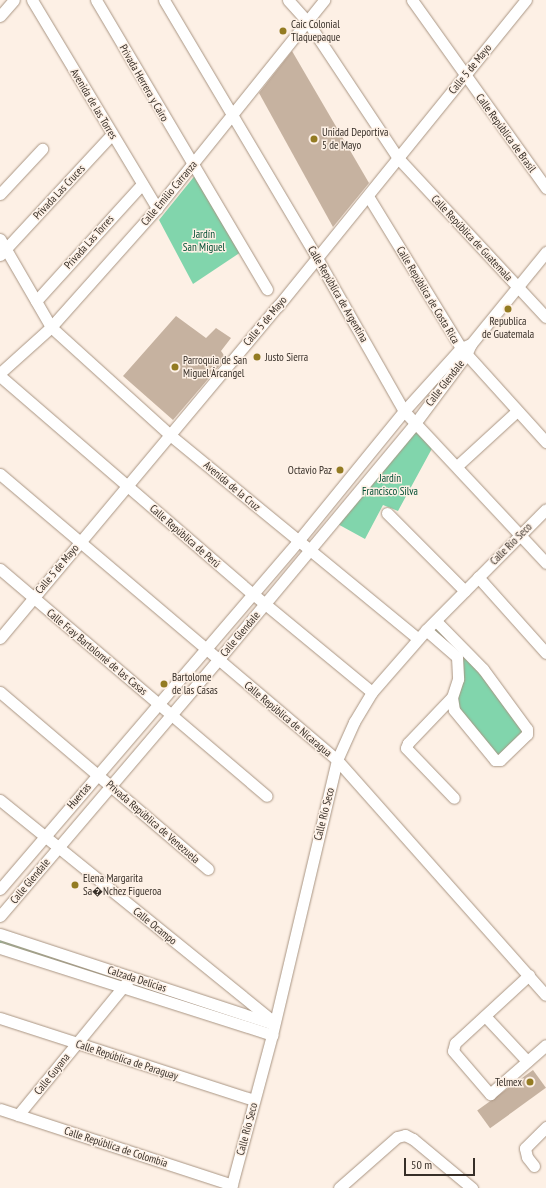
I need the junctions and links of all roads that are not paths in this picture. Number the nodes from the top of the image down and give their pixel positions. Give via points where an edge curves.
1 (14, 0) edge
2 (32, 0) edge
3 (96, 0) edge
4 (164, 0) edge
5 (288, 0) edge
6 (324, 0) edge
7 (412, 0) edge
8 (526, 0) edge
9 (0, 16) edge
10 (307, 21) junction
11 (464, 76) junction
12 (232, 115) junction
13 (112, 134) junction
14 (42, 149) dead end
15 (398, 158) junction
16 (192, 165) junction
17 (142, 184) junction
18 (546, 188) edge
19 (0, 194) edge
20 (368, 196) junction
21 (157, 208) junction
22 (0, 238) edge
23 (3, 252) edge
24 (546, 252) edge
25 (317, 258) junction
26 (517, 286) junction
27 (267, 289) dead end
28 (36, 301) junction
29 (546, 317) edge
30 (51, 327) junction
31 (466, 349) junction
32 (0, 375) edge
33 (404, 411) junction
34 (517, 411) junction
35 (416, 422) junction
36 (170, 435) junction
37 (546, 442) edge
38 (457, 466) junction
39 (0, 474) edge
40 (128, 487) junction
41 (546, 509) edge
42 (387, 513) dead end
43 (521, 535) junction
44 (298, 541) junction
45 (80, 543) junction
46 (310, 550) junction
47 (546, 563) edge
48 (0, 569) edge
49 (478, 577) junction
50 (465, 591) junction
51 (252, 594) junction
52 (33, 598) junction
53 (264, 604) junction
54 (436, 620) junction
55 (426, 630) junction
56 (0, 638) edge
57 (418, 639) junction
58 (205, 649) junction
59 (460, 653) junction
60 (546, 653) edge
61 (218, 660) junction
62 (0, 692) edge
63 (372, 692) junction
64 (452, 697) junction
65 (158, 704) junction
66 (171, 715) junction
67 (337, 760) junction
68 (98, 775) junction
69 (111, 786) junction
70 (267, 796) dead end
71 (454, 798) dead end
72 (0, 800) edge
73 (45, 837) junction
74 (58, 848) junction
75 (208, 870) dead end
76 (0, 889) edge
77 (0, 916) edge
78 (0, 934) edge
79 (0, 948) edge
80 (528, 975) junction
81 (130, 977) junction
82 (123, 988) junction
83 (546, 995) edge
84 (485, 1016) junction
85 (0, 1018) edge
86 (273, 1027) junction
87 (77, 1044) junction
88 (546, 1045) edge
89 (528, 1061) junction
90 (254, 1100) junction
91 (0, 1109) edge
92 (18, 1115) junction
93 (546, 1127) edge
94 (534, 1166) dead end
95 (231, 1186) edge
96 (339, 1188) edge
97 (472, 1188) edge

1 - 9 street
2 - 13 street, Avenida de las Torres
3 - 16 street, Privada Herrera y Cairo
4 - 12 street, Calle República de Argentina
5 - 10 street, Calle República de Guatemala
6 - 10 street, Calle Emilio Carranza
7 - 11 street, Calle República de Brasil
8 - 11 street, Calle 5 de Mayo
10 - 12 street, Calle Emilio Carranza
10 - 15 street, Calle República de Guatemala
11 - 15 street, Calle 5 de Mayo
11 - 18 street, Calle República de Brasil
12 - 16 street, Calle Emilio Carranza
12 - 25 street, Calle República de Argentina
13 - 17 street, Avenida de las Torres
13 - 23 street, Privada Las Cruces
14 - 19 street
15 - 20 street, Calle 5 de Mayo
15 - 26 street, Calle República de Guatemala
16 - 21 street, Calle Emilio Carranza
16 - 27 street, Privada Herrera y Cairo
17 - 21 street, Avenida de las Torres
17 - 28 street, Privada Las Torres
20 - 25 street, Calle 5 de Mayo
20 - 31 street, Calle República de Costa Rica
21 - 30 street, Calle Emilio Carranza
22 - 23 street, Avenida de la Cruz
23 - 28 street, Avenida de la Cruz
24 - 26 street, Calle Glendale
25 - 33 street, Calle República de Argentina
25 - 36 street, Calle 5 de Mayo
26 - 29 street, Calle República de Guatemala
26 - 31 street, Calle Glendale
28 - 30 street, Avenida de la Cruz
30 - 32 street, Calle Emilio Carranza
30 - 36 street, Avenida de la Cruz
31 - 33 street, Calle Glendale
31 - 34 street, Calle República de Costa Rica
31 - 35 street, Calle Glendale
32 - 40 street, Calle República de Perú
33 - 35 street, Calle República de Argentina
33 - 44 street, Calle Glendale
34 - 37 street, Calle República de Costa Rica
34 - 38 street
35 - 38 street, Calle República de Argentina
35 - 46 street, Calle Glendale via 332,520
36 - 40 street, Calle 5 de Mayo
36 - 44 street, Avenida de la Cruz
38 - 43 street, Calle República de Argentina
39 - 45 street, Calle República de Nicaragua
40 - 45 street, Calle 5 de Mayo
40 - 51 street, Calle República de Perú
41 - 43 street, Calle Río Seco
42 - 50 street
43 - 47 street, Calle República de Argentina
43 - 49 street, Calle Río Seco
44 - 46 street, Avenida de la Cruz
44 - 51 street, Calle Glendale
45 - 52 street, Calle 5 de Mayo
45 - 58 street, Calle República de Nicaragua
46 - 53 street, Calle Glendale
46 - 57 street, Avenida de la Cruz
48 - 52 street, Calle Fray Bartolomé de las Casas
49 - 50 street, Calle Río Seco
49 - 60 street
50 - 54 street, Calle Río Seco
51 - 53 street, Calle República de Perú
51 - 58 street, Calle Glendale
52 - 56 street, Calle 5 de Mayo
52 - 65 street, Calle Fray Bartolomé de las Casas
53 - 61 street, Calle Glendale
53 - 63 street, Calle República de Perú
54 - 55 street, Calle Río Seco
54 - 59 street
55 - 57 street, Calle Río Seco
55 - 59 street
57 - 63 street, Calle Río Seco
58 - 61 street, Calle República de Nicaragua
58 - 65 street, Calle Glendale
59 - 64 street via 458,679
59 - 64 street via 484,669 527,729 527,734 500,760 495,760 454,710
61 - 66 street, Calle Glendale
61 - 67 street, Calle República de Nicaragua
62 - 68 street, Privada República de Venezuela
63 - 67 street, Calle Río Seco via 354,722
64 - 71 street via 406,748
65 - 66 street, Calle Fray Bartolomé de las Casas
65 - 68 street, Huertas
66 - 69 street, Calle Glendale
66 - 70 street, Calle Fray Bartolomé de las Casas
67 - 80 street, Calle República de Nicaragua
67 - 86 street, Calle Río Seco
68 - 69 street, Privada República de Venezuela
68 - 73 street, Huertas
69 - 74 street, Calle Glendale
69 - 75 street, Privada República de Venezuela
72 - 73 street, Calle Ocampo
73 - 74 street, Calle Ocampo
73 - 76 street, Huertas
74 - 77 street, Calle Glendale
74 - 86 street, Calle Ocampo
78 - 81 street, Calzada Delicias
79 - 82 street, Calzada Delicias
80 - 83 street, Calle República de Nicaragua
80 - 84 street
81 - 82 street, Calle Guyana
81 - 86 street, Calzada Delicias
82 - 86 street, Calzada Delicias
82 - 87 street, Calle Guyana
84 - 89 street
84 - 89 street via 452,1048 487,1092 493,1094
85 - 87 street, Calle República de Paraguay
86 - 90 street, Calle Río Seco
87 - 90 street, Calle República de Paraguay
87 - 92 street, Calle Guyana
88 - 89 street
90 - 95 street, Calle Río Seco
91 - 92 street, Calle República de Colombia
92 - 95 street, Calle República de Colombia
93 - 94 street via 525,1148 527,1157
96 - 97 street via 397,1137 405,1135

